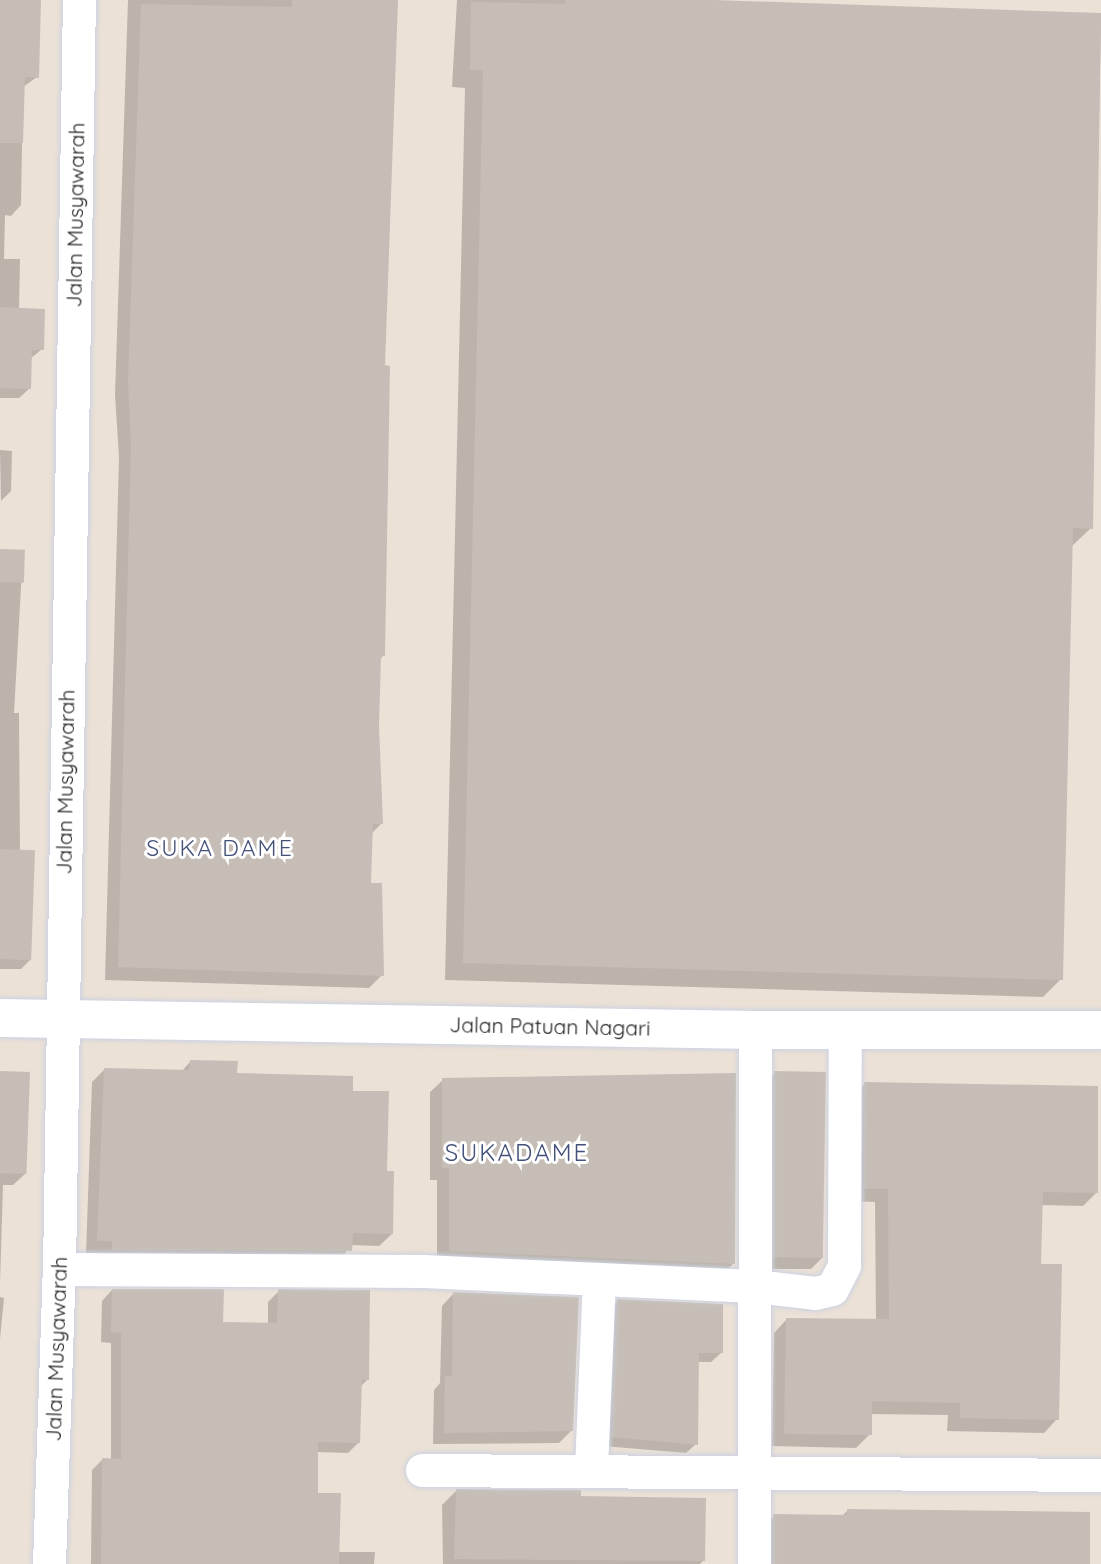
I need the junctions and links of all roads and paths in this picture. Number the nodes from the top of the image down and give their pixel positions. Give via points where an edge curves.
1 (79, 0) edge
2 (0, 1018) edge
3 (61, 1020) junction
4 (755, 1030) junction
5 (845, 1030) junction
6 (1101, 1030) edge
7 (59, 1269) junction
8 (599, 1279) junction
9 (754, 1286) junction
10 (591, 1469) junction
11 (422, 1470) dead end
12 (756, 1470) junction
13 (1101, 1475) edge
14 (49, 1564) edge
15 (754, 1564) edge

1 - 3 street, Jalan Musyawarah
2 - 3 main road, Jalan Patuan Nagari
3 - 4 main road, Jalan Patuan Nagari
3 - 7 street, Jalan Musyawarah
4 - 5 main road, Jalan Patuan Nagari
4 - 9 street
5 - 6 main road, Jalan Patuan Nagari
5 - 9 street via 844,1265 832,1289 815,1293
7 - 8 street via 423,1270
7 - 14 street, Jalan Musyawarah
8 - 9 street
8 - 10 street
9 - 12 street
10 - 11 street
10 - 12 street
12 - 13 street
12 - 15 street

